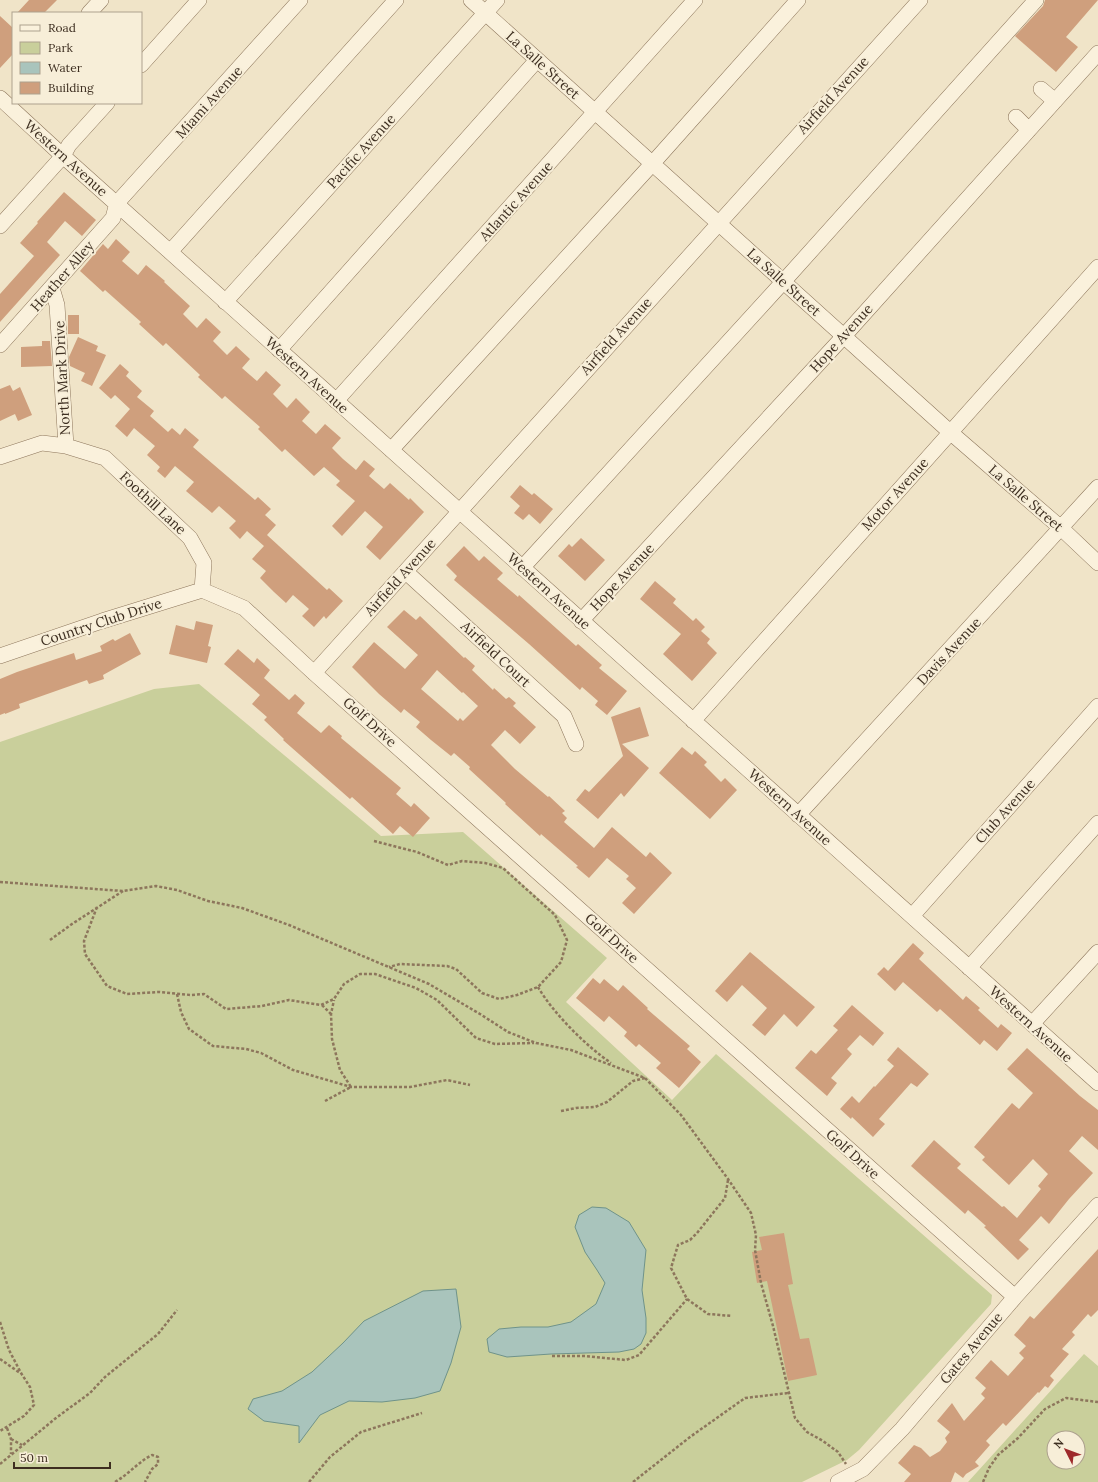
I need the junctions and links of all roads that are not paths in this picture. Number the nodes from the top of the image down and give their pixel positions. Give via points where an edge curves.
1 (101, 0) edge
2 (199, 0) edge
3 (300, 0) edge
4 (396, 0) edge
5 (471, 0) edge
6 (496, 0) edge
7 (695, 0) edge
8 (798, 0) edge
9 (920, 0) edge
10 (1036, 0) edge
11 (90, 12) edge
12 (485, 13) junction
13 (1098, 53) edge
14 (537, 60) junction
15 (142, 64) edge
16 (1041, 89) dead end
17 (6, 100) edge
18 (1055, 101) junction
19 (106, 104) edge
20 (595, 113) junction
21 (1016, 117) dead end
22 (1029, 130) junction
23 (63, 156) junction
24 (652, 164) junction
25 (117, 203) junction
26 (718, 224) junction
27 (0, 226) edge
28 (170, 252) junction
29 (1098, 267) edge
30 (783, 282) junction
31 (52, 288) junction
32 (225, 302) junction
33 (844, 336) junction
34 (0, 345) edge
35 (279, 350) junction
36 (336, 401) junction
37 (950, 432) junction
38 (66, 446) junction
39 (391, 450) junction
40 (0, 457) edge
41 (1098, 487) edge
42 (459, 511) junction
43 (1061, 528) junction
44 (1098, 563) edge
45 (522, 568) junction
46 (406, 572) junction
47 (202, 590) junction
48 (581, 620) junction
49 (0, 656) edge
50 (314, 672) junction
51 (1098, 706) edge
52 (693, 721) junction
53 (576, 744) dead end
54 (798, 815) junction
55 (1098, 823) edge
56 (912, 916) junction
57 (1098, 952) edge
58 (969, 968) junction
59 (1032, 1024) junction
60 (1098, 1083) edge
61 (1098, 1204) edge
62 (1015, 1297) junction
63 (838, 1482) edge

1 - 11 street
2 - 15 street
3 - 25 street, Miami Avenue
4 - 28 street
5 - 12 street, La Salle Street
6 - 12 street, Pacific Avenue
7 - 20 street, Atlantic Avenue
8 - 24 street
9 - 26 street, Airfield Avenue
10 - 30 street
12 - 14 street, La Salle Street
12 - 32 street, Pacific Avenue
13 - 18 street, Hope Avenue
14 - 20 street, La Salle Street
14 - 35 street
16 - 18 street
17 - 23 street, Western Avenue
18 - 22 street, Hope Avenue
19 - 23 street via 69,145
20 - 24 street, La Salle Street
20 - 36 street, Atlantic Avenue
21 - 22 street
22 - 33 street, Hope Avenue
23 - 25 street, Western Avenue
23 - 27 street
24 - 26 street, La Salle Street
24 - 39 street
25 - 28 street, Western Avenue
25 - 31 street, Heather Alley via 113,218
26 - 30 street, La Salle Street
26 - 42 street, Airfield Avenue
28 - 32 street, Western Avenue
29 - 37 street, Motor Avenue
30 - 33 street, La Salle Street
30 - 45 street
31 - 34 street, Heather Alley
31 - 38 street, North Mark Drive via 57,305
32 - 35 street, Western Avenue
33 - 37 street, La Salle Street
33 - 48 street, Hope Avenue
35 - 36 street, Western Avenue
36 - 39 street, Western Avenue
37 - 43 street, La Salle Street
37 - 52 street, Motor Avenue
38 - 40 street, Foothill Lane via 42,443
38 - 47 street, Foothill Lane via 105,458 190,538 204,564
39 - 42 street, Western Avenue
41 - 43 street, Davis Avenue
42 - 45 street, Western Avenue
42 - 46 street, Airfield Avenue
43 - 44 street, La Salle Street
43 - 54 street, Davis Avenue
45 - 48 street, Western Avenue
46 - 50 street, Airfield Avenue
46 - 53 street, Airfield Court via 564,716
47 - 49 street, Country Club Drive
47 - 50 street, Golf Drive via 244,608
48 - 52 street, Western Avenue
50 - 62 street, Golf Drive
51 - 56 street, Club Avenue
52 - 54 street, Western Avenue
54 - 56 street, Western Avenue
55 - 58 street
56 - 58 street, Western Avenue
57 - 59 street
58 - 59 street, Western Avenue
59 - 60 street, Western Avenue
61 - 62 street, Gates Avenue
62 - 63 street, Gates Avenue via 902,1429 863,1469

